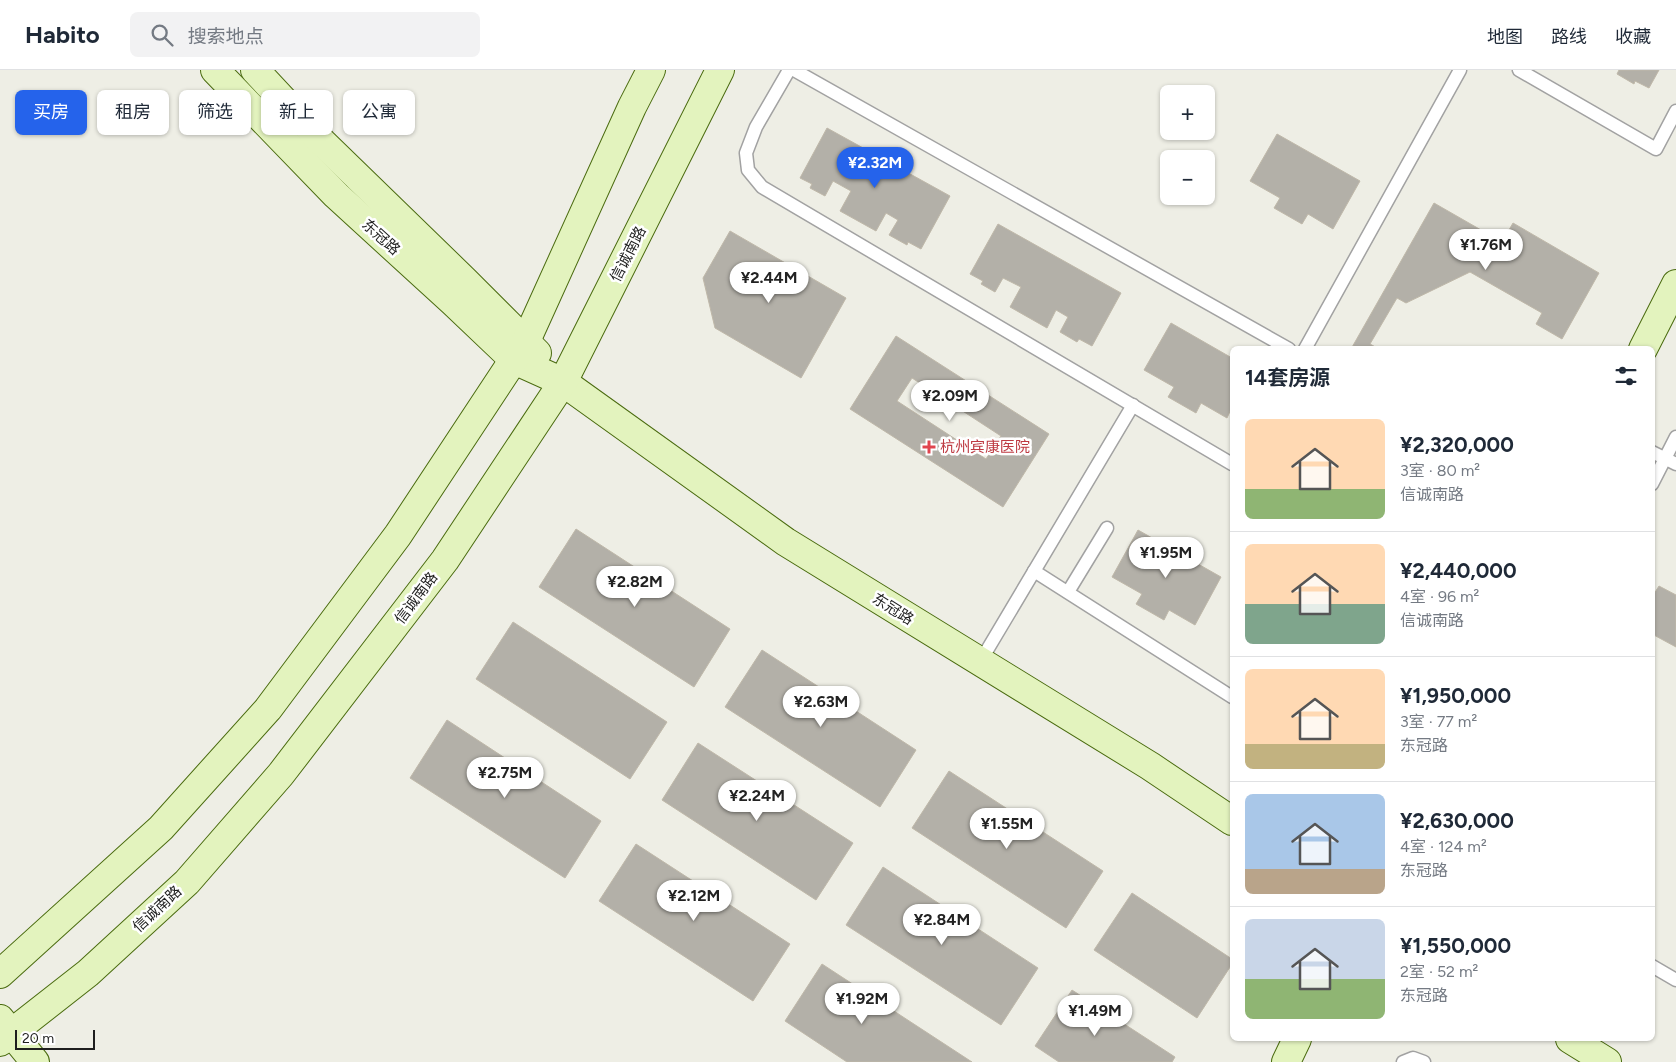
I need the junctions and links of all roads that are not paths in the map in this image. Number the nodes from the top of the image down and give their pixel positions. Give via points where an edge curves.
1 (215, 70) edge
2 (255, 70) edge
3 (651, 70) edge
4 (720, 70) edge
5 (789, 70) edge
6 (794, 70) edge
7 (1460, 70) edge
8 (1519, 70) edge
9 (1676, 111) edge
10 (1676, 284) edge
11 (1284, 346) edge
12 (1307, 346) edge
13 (1645, 346) edge
14 (520, 351) junction
15 (563, 382) junction
16 (1132, 405) junction
17 (1676, 437) edge
18 (1655, 453) edge
19 (1671, 461) edge
20 (1230, 463) edge
21 (1655, 480) edge
22 (1106, 528) dead end
23 (1034, 570) junction
24 (1068, 592) junction
25 (980, 662) junction
26 (1230, 696) edge
27 (1230, 820) edge
28 (1655, 968) edge
29 (0, 974) edge
30 (1676, 980) edge
31 (4, 1031) edge
32 (1296, 1041) edge
33 (1573, 1041) edge
34 (35, 1062) edge
35 (1286, 1062) edge
36 (1403, 1062) edge
37 (1424, 1062) edge
38 (1606, 1062) edge

1 - 14 main road, 东冠路 via 336,195 453,302
2 - 14 main road, 东冠路
3 - 14 main road
4 - 15 main road, 信诚南路
5 - 16 lane via 756,127 746,153 748,170 762,186
6 - 11 lane
7 - 12 lane
8 - 9 lane via 1656,148
10 - 13 main road
14 - 15 main road, 东冠路
14 - 29 main road via 398,535 268,709 161,828
15 - 25 main road, 东冠路 via 786,542
15 - 31 main road, 信诚南路 via 445,560 281,774 186,882 88,973
16 - 20 lane
16 - 23 lane
17 - 19 lane
18 - 19 lane
19 - 21 lane
22 - 24 lane
23 - 24 lane
23 - 25 lane
24 - 26 lane
25 - 27 main road, 东冠路 via 1150,766
28 - 30 lane
31 - 34 main road
32 - 35 main road
33 - 38 main road
36 - 37 lane via 1413,1058

